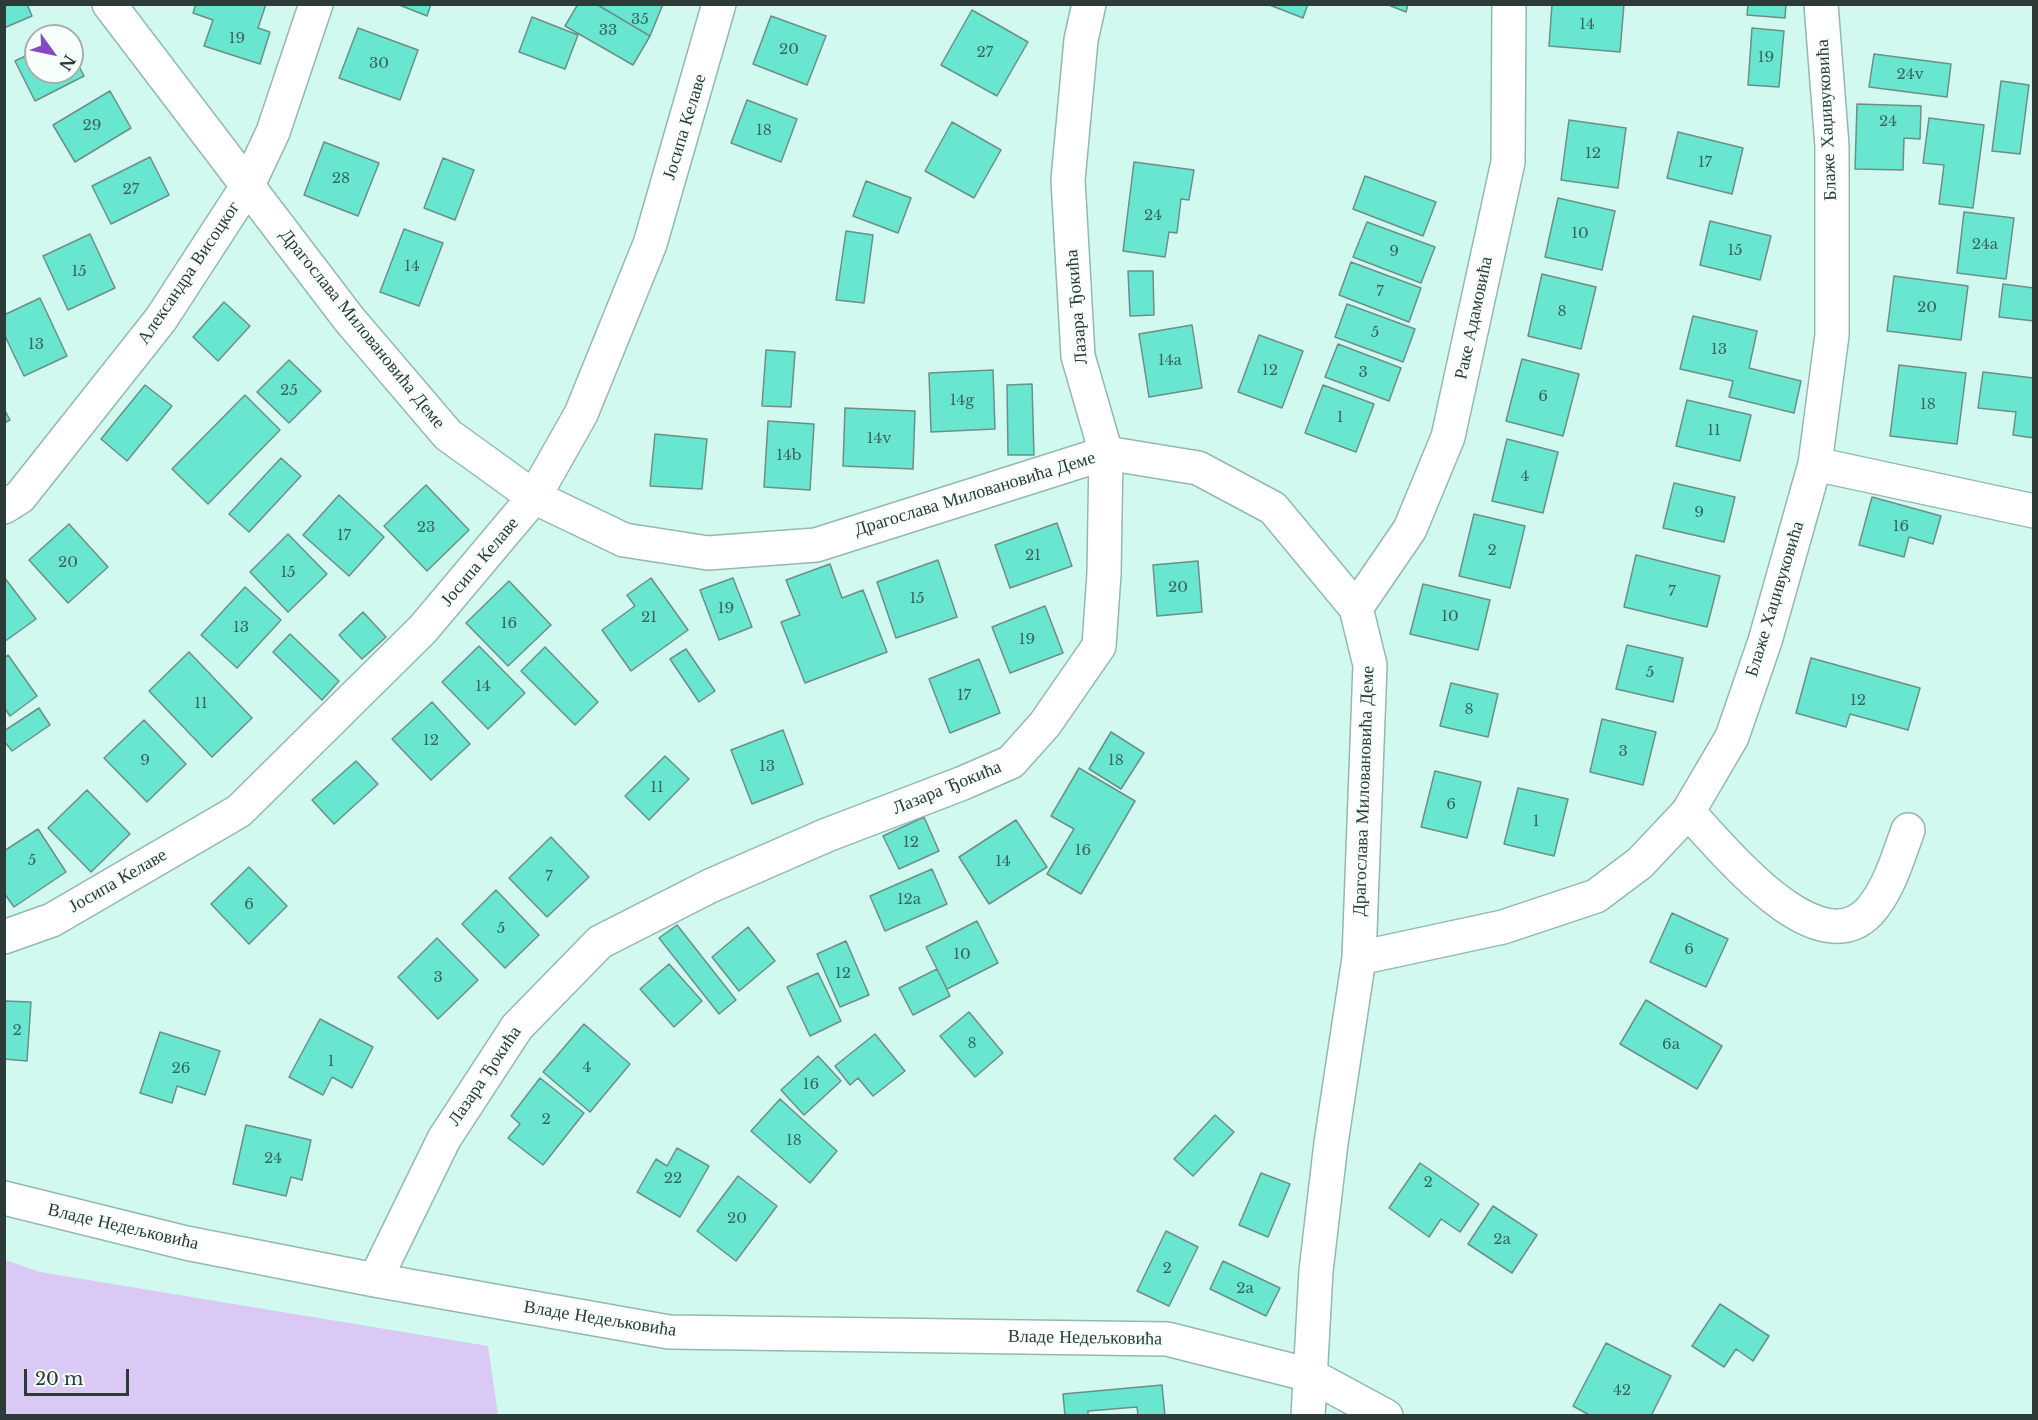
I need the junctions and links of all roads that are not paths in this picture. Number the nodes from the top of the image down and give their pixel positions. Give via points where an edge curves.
1 (109, 4) edge
2 (316, 4) edge
3 (719, 4) edge
4 (1089, 4) edge
5 (1509, 4) edge
6 (1821, 4) edge
7 (248, 185) junction
8 (1106, 453) junction
9 (1815, 464) junction
10 (534, 497) junction
11 (4, 507) edge
12 (2034, 512) edge
13 (1356, 608) junction
14 (1688, 812) junction
15 (1908, 830) dead end
16 (4, 937) edge
17 (1359, 958) junction
18 (4, 1198) edge
19 (375, 1280) junction
20 (1310, 1375) junction
21 (1308, 1416) edge
22 (1386, 1416) edge

1 - 7 street, Драгослава Миловановића Деме
2 - 7 street, Александра Висоцког via 273,132
3 - 10 street, Јосипа Келаве via 650,244 580,414
4 - 8 street, Лазара Ђокића via 1081,40 1068,180 1077,356
5 - 13 street, Раке Адамовића via 1508,162 1448,436 1410,529
6 - 9 street, Блаже Хаџивуковића via 1832,146 1832,335
7 - 10 street, Драгослава Миловановића Деме via 349,319 448,435
7 - 11 street, Александра Висоцког via 161,319 20,497
8 - 10 street, Драгослава Миловановића Деме via 816,544 708,553 624,540
8 - 13 street, Драгослава Миловановића Деме via 1198,468 1273,508
8 - 19 street, Лазара Ђокића via 1099,646 1045,724 1011,762 710,886 600,942 516,1027 444,1139
9 - 12 street
9 - 14 street, Блаже Хаџивуковића via 1765,641 1732,737
10 - 16 street, Јосипа Келаве via 423,629 239,811 52,920
13 - 17 street, Драгослава Миловановића Деме via 1370,665
14 - 15 street via 1757,883 1796,913 1834,927 1852,924 1868,913 1881,896
14 - 17 street, Блаже Хаџивуковића via 1640,863 1596,896 1503,927
17 - 20 street, Драгослава Миловановића Деме via 1316,1271
18 - 19 street, Владе Недељковића via 186,1243
19 - 20 street, Владе Недељковића via 669,1332 1167,1339
20 - 21 street, Драгослава Миловановића Деме
20 - 22 street, Владе Недељковића

